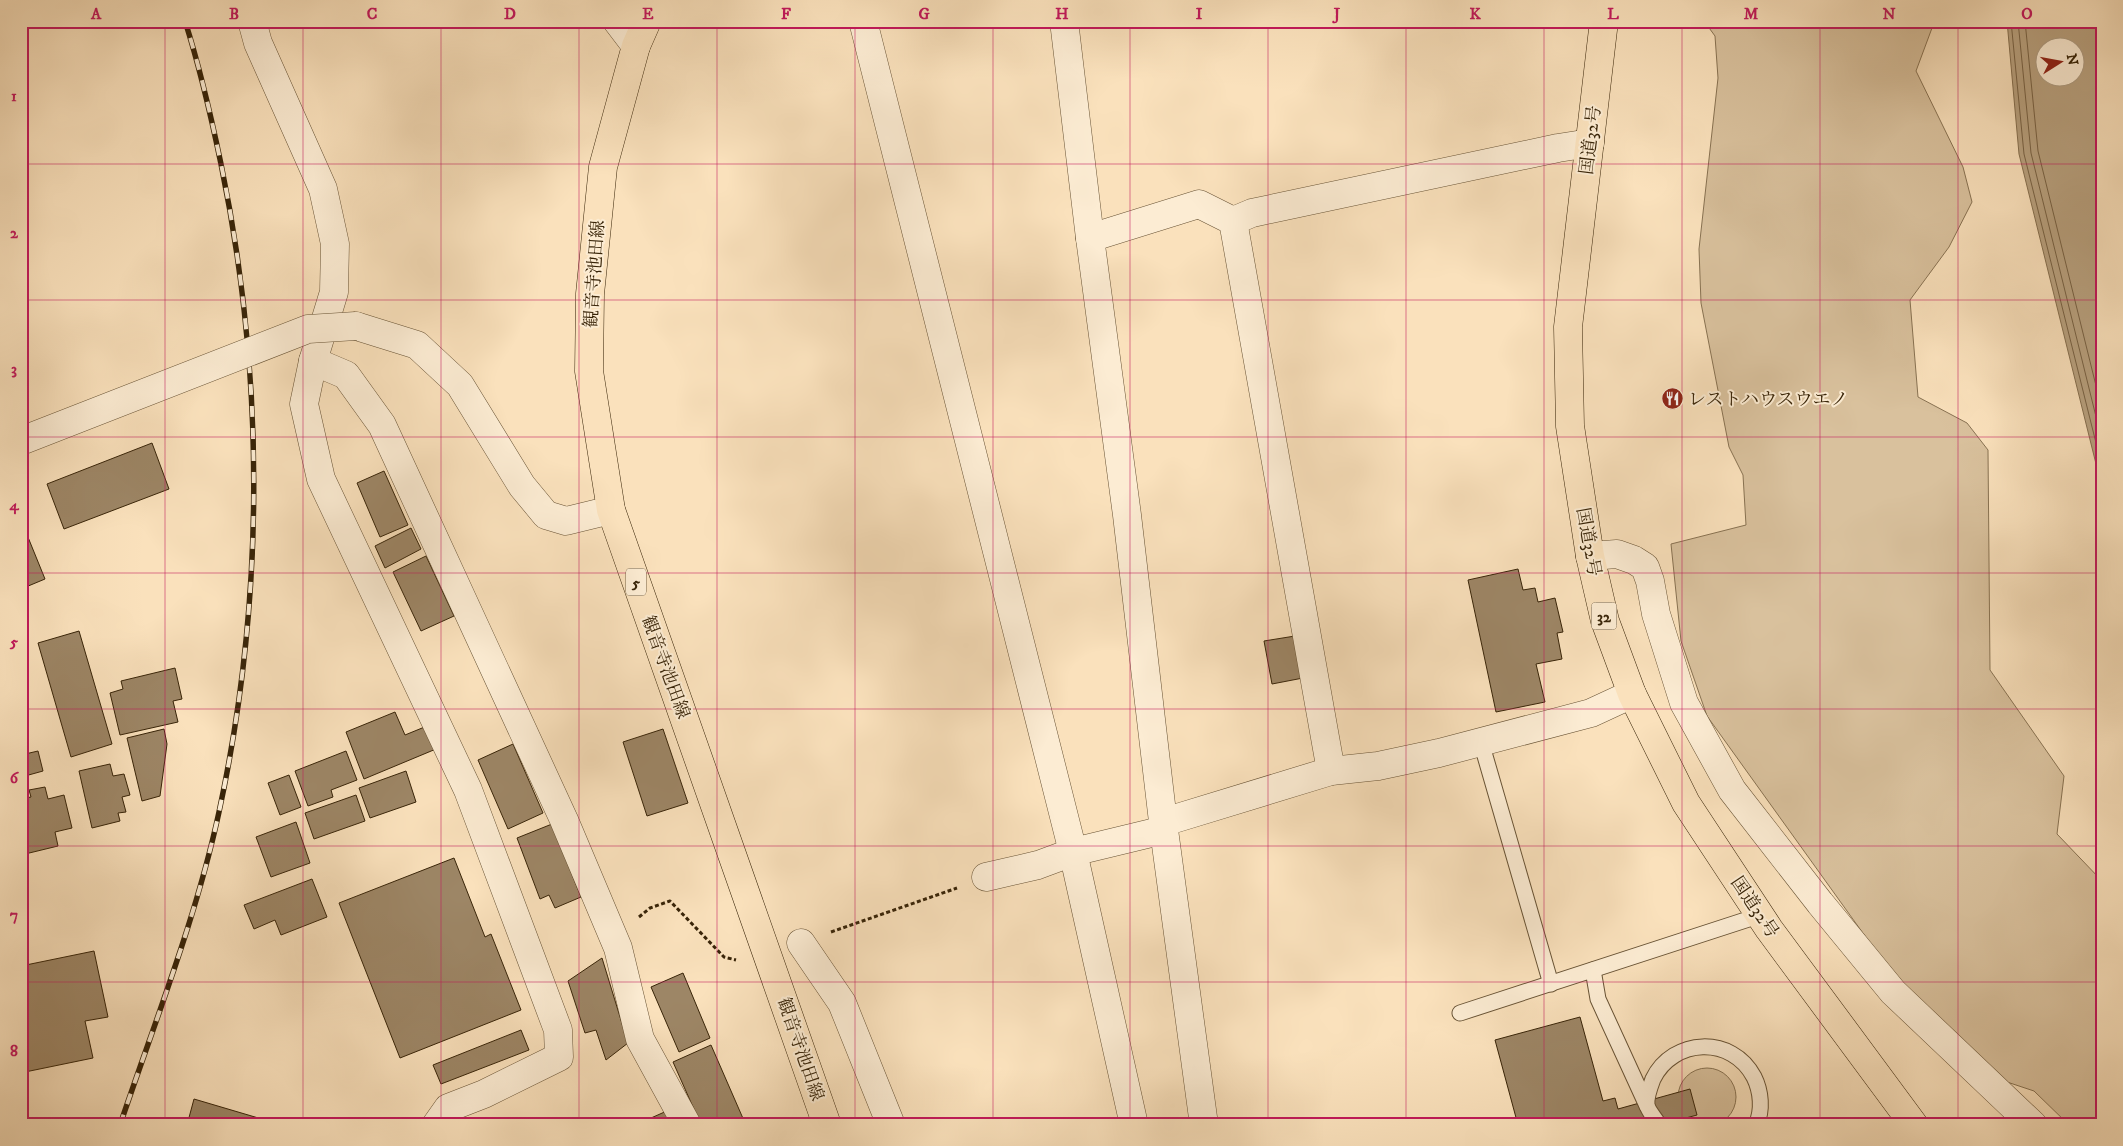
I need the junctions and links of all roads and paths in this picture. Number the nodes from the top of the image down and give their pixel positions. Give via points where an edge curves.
1 (252, 21) edge
2 (617, 21) edge
3 (647, 21) edge
4 (863, 21) edge
5 (1064, 21) edge
6 (1604, 21) edge
7 (636, 46) junction
8 (1590, 143) junction
9 (1233, 221) junction
10 (1090, 238) junction
11 (313, 361) junction
12 (21, 441) edge
13 (610, 510) junction
14 (1590, 556) junction
15 (1632, 694) junction
16 (1481, 742) junction
17 (1331, 771) junction
18 (1164, 826) junction
19 (1073, 852) junction
20 (986, 877) joint
21 (1760, 915) junction
22 (614, 939) junction
23 (801, 943) joint
24 (739, 961) dead end
25 (1593, 970) junction
26 (1551, 984) junction
27 (1460, 1013) dead end
28 (1647, 1106) junction
29 (436, 1125) edge
30 (687, 1125) edge
31 (827, 1125) edge
32 (891, 1125) edge
33 (1134, 1125) edge
34 (1204, 1125) edge
35 (1659, 1125) edge
36 (1756, 1125) edge
37 (1914, 1125) edge
38 (2033, 1125) edge

1 - 11 street via 258,42 323,189 335,244 334,292
2 - 7 street
3 - 7 main road, 観音寺池田線 / 5
4 - 19 street
5 - 10 street
6 - 8 main road, 国道32号 / 32
7 - 13 main road, 観音寺池田線 / 5 via 603,166 590,294 589,371
8 - 9 street via 1252,213
8 - 14 main road, 国道32号 / 32 via 1568,327 1570,426
9 - 10 street via 1199,204
9 - 17 street
10 - 18 street
11 - 22 street via 346,375 382,424 564,820
11 - 29 street via 304,404 321,479 468,790 558,1030 559,1057 448,1108
12 - 13 street, bridge via 308,329 356,326 417,345 460,385 522,486 546,515 566,521
13 - 31 main road, 観音寺池田線 / 5
14 - 15 main road, 国道32号 / 32 via 1605,621
14 - 38 street via 1617,554 1645,567 1684,703 1732,790 1893,992
15 - 16 street via 1591,713
15 - 21 main road, 国道32号 / 32 via 1686,803
16 - 17 street via 1378,766
16 - 26 lane
17 - 18 street
18 - 19 street
18 - 34 street
19 - 20 street via 1038,866
19 - 33 street
20 - 23 path
21 - 25 lane
21 - 37 main road, 国道32号 / 32
22 - 24 path via 650,908 670,901 724,957
22 - 30 street via 640,1039
23 - 32 street via 842,1003
25 - 26 lane
25 - 28 lane via 1598,999
26 - 27 lane
28 - 35 lane
28 - 36 lane via 1649,1087 1657,1071 1670,1058 1686,1049 1703,1046 1721,1048 1750,1070 1758,1086 1760,1104

